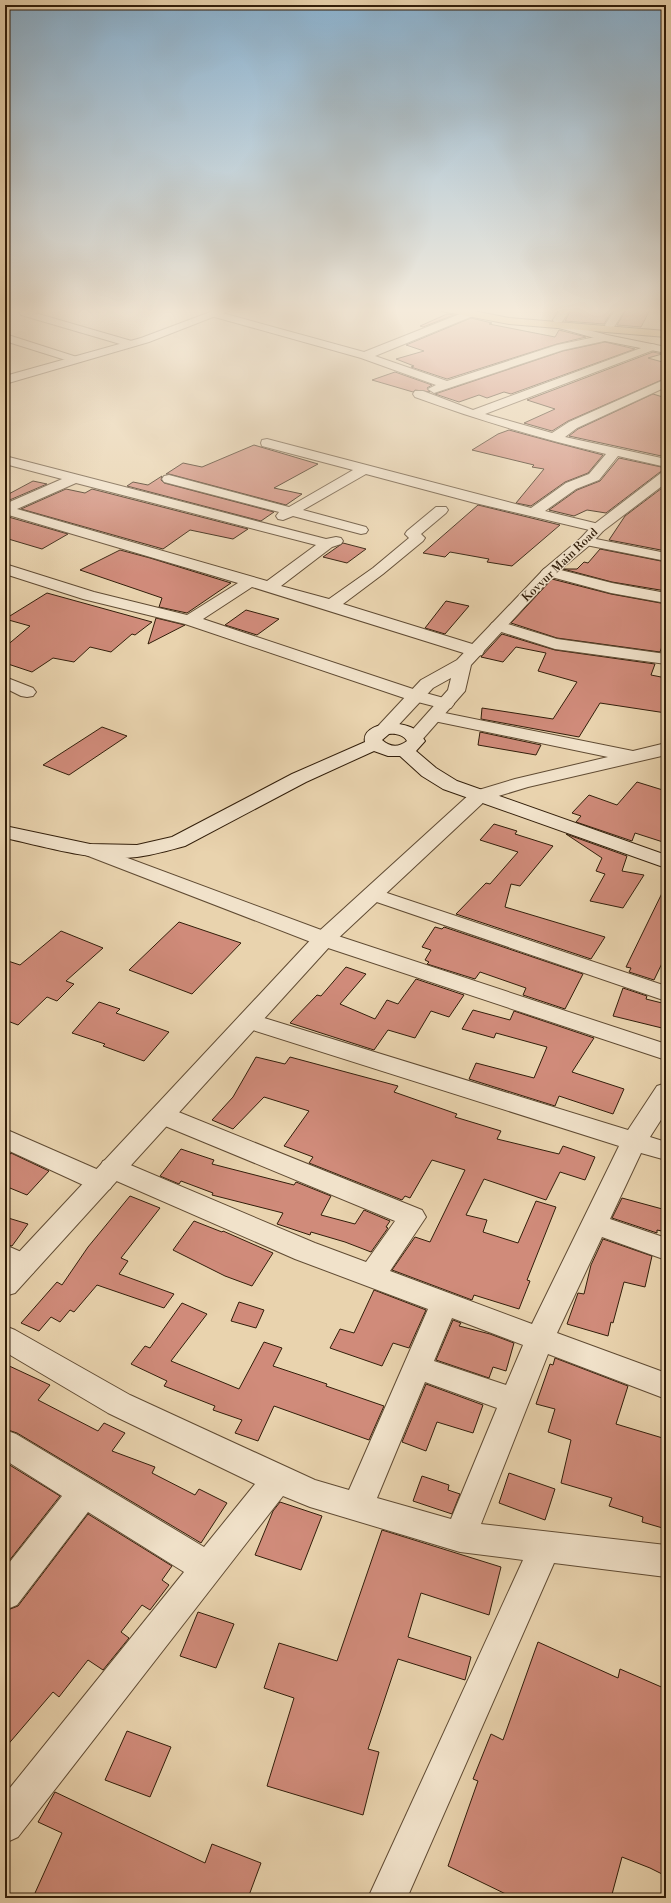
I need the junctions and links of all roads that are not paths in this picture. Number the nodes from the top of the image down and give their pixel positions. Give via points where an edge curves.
1 (427, 397) edge
2 (519, 397) edge
3 (635, 397) edge
4 (473, 414) junction
5 (554, 438) junction
6 (267, 443) dead end
7 (615, 451) junction
8 (5, 460) edge
9 (666, 463) edge
10 (364, 469) junction
11 (666, 476) edge
12 (75, 478) junction
13 (169, 479) dead end
14 (5, 510) edge
15 (441, 510) dead end
16 (290, 511) junction
17 (534, 512) junction
18 (266, 528) junction
19 (598, 528) junction
20 (586, 541) junction
21 (327, 544) junction
22 (666, 557) edge
23 (5, 569) edge
24 (549, 572) junction
25 (250, 582) junction
26 (269, 587) junction
27 (666, 598) edge
28 (331, 605) junction
29 (190, 620) junction
30 (498, 626) junction
31 (476, 651) junction
32 (666, 659) edge
33 (463, 664) junction
34 (5, 682) edge
35 (27, 692) dead end
36 (416, 696) junction
37 (440, 710) junction
38 (380, 736) junction
39 (409, 743) junction
40 (666, 749) edge
41 (634, 757) junction
42 (479, 796) junction
43 (5, 832) edge
44 (90, 850) junction
45 (666, 862) edge
46 (372, 894) junction
47 (324, 939) junction
48 (666, 994) edge
49 (248, 1022) junction
50 (666, 1052) edge
51 (666, 1092) edge
52 (162, 1115) junction
53 (5, 1138) edge
54 (634, 1141) junction
55 (666, 1151) edge
56 (106, 1175) junction
57 (594, 1224) junction
58 (666, 1249) edge
59 (14, 1261) edge
60 (371, 1276) junction
61 (5, 1285) edge
62 (444, 1304) junction
63 (5, 1338) edge
64 (539, 1340) junction
65 (417, 1366) junction
66 (666, 1386) edge
67 (515, 1401) junction
68 (7, 1449) edge
69 (278, 1479) junction
70 (84, 1492) junction
71 (357, 1507) junction
72 (460, 1537) junction
73 (545, 1547) junction
74 (666, 1561) edge
75 (208, 1568) junction
76 (5, 1594) edge
77 (5, 1824) edge
78 (387, 1898) edge

1 - 4 street
2 - 4 street
3 - 5 street via 573,425
4 - 5 street
5 - 7 street
6 - 10 street
7 - 9 street
7 - 17 street via 594,477 571,486
8 - 12 street
10 - 16 street
10 - 17 street
11 - 19 street, Kovvur Main Road
12 - 14 street
12 - 18 street
13 - 16 street
14 - 25 street
15 - 28 street via 412,534 418,538
16 - 18 street
16 - 21 street via 361,530
17 - 19 street
18 - 21 street
19 - 20 street, Kovvur Main Road
20 - 22 street
20 - 24 street, Kovvur Main Road
21 - 26 street
23 - 29 street via 89,596
24 - 27 street via 611,588
24 - 30 street, Kovvur Main Road
25 - 26 street
25 - 29 street
26 - 28 street
28 - 31 street
29 - 36 street
30 - 31 street, Kovvur Main Road
30 - 32 street via 555,644
31 - 33 street, Kovvur Main Road
33 - 36 street, Kovvur Main Road via 427,684
33 - 37 street via 456,691
34 - 35 street
36 - 37 street
36 - 38 street, Kovvur Main Road
37 - 39 street
37 - 41 street
38 - 39 street via 389,750
38 - 44 street via 178,842 137,851
39 - 42 street via 429,772 450,785
40 - 41 street
41 - 42 street via 522,783
42 - 45 street
42 - 46 street
43 - 44 street
44 - 47 street
46 - 47 street
46 - 48 street
47 - 49 street
47 - 50 street
49 - 52 street
49 - 54 street
51 - 54 street
52 - 56 street
52 - 60 street via 413,1217
53 - 56 street
54 - 55 street
54 - 57 street
56 - 59 street
56 - 60 street
57 - 58 street
57 - 64 street
59 - 61 street
60 - 62 street
62 - 64 street
62 - 65 street
63 - 69 street via 119,1404
64 - 66 street
64 - 67 street
65 - 67 street
65 - 71 street
67 - 72 street
68 - 70 street
69 - 71 street via 310,1493
69 - 75 street
70 - 75 street
70 - 76 street
71 - 72 street
72 - 73 street
73 - 74 street
73 - 78 street
75 - 77 street

